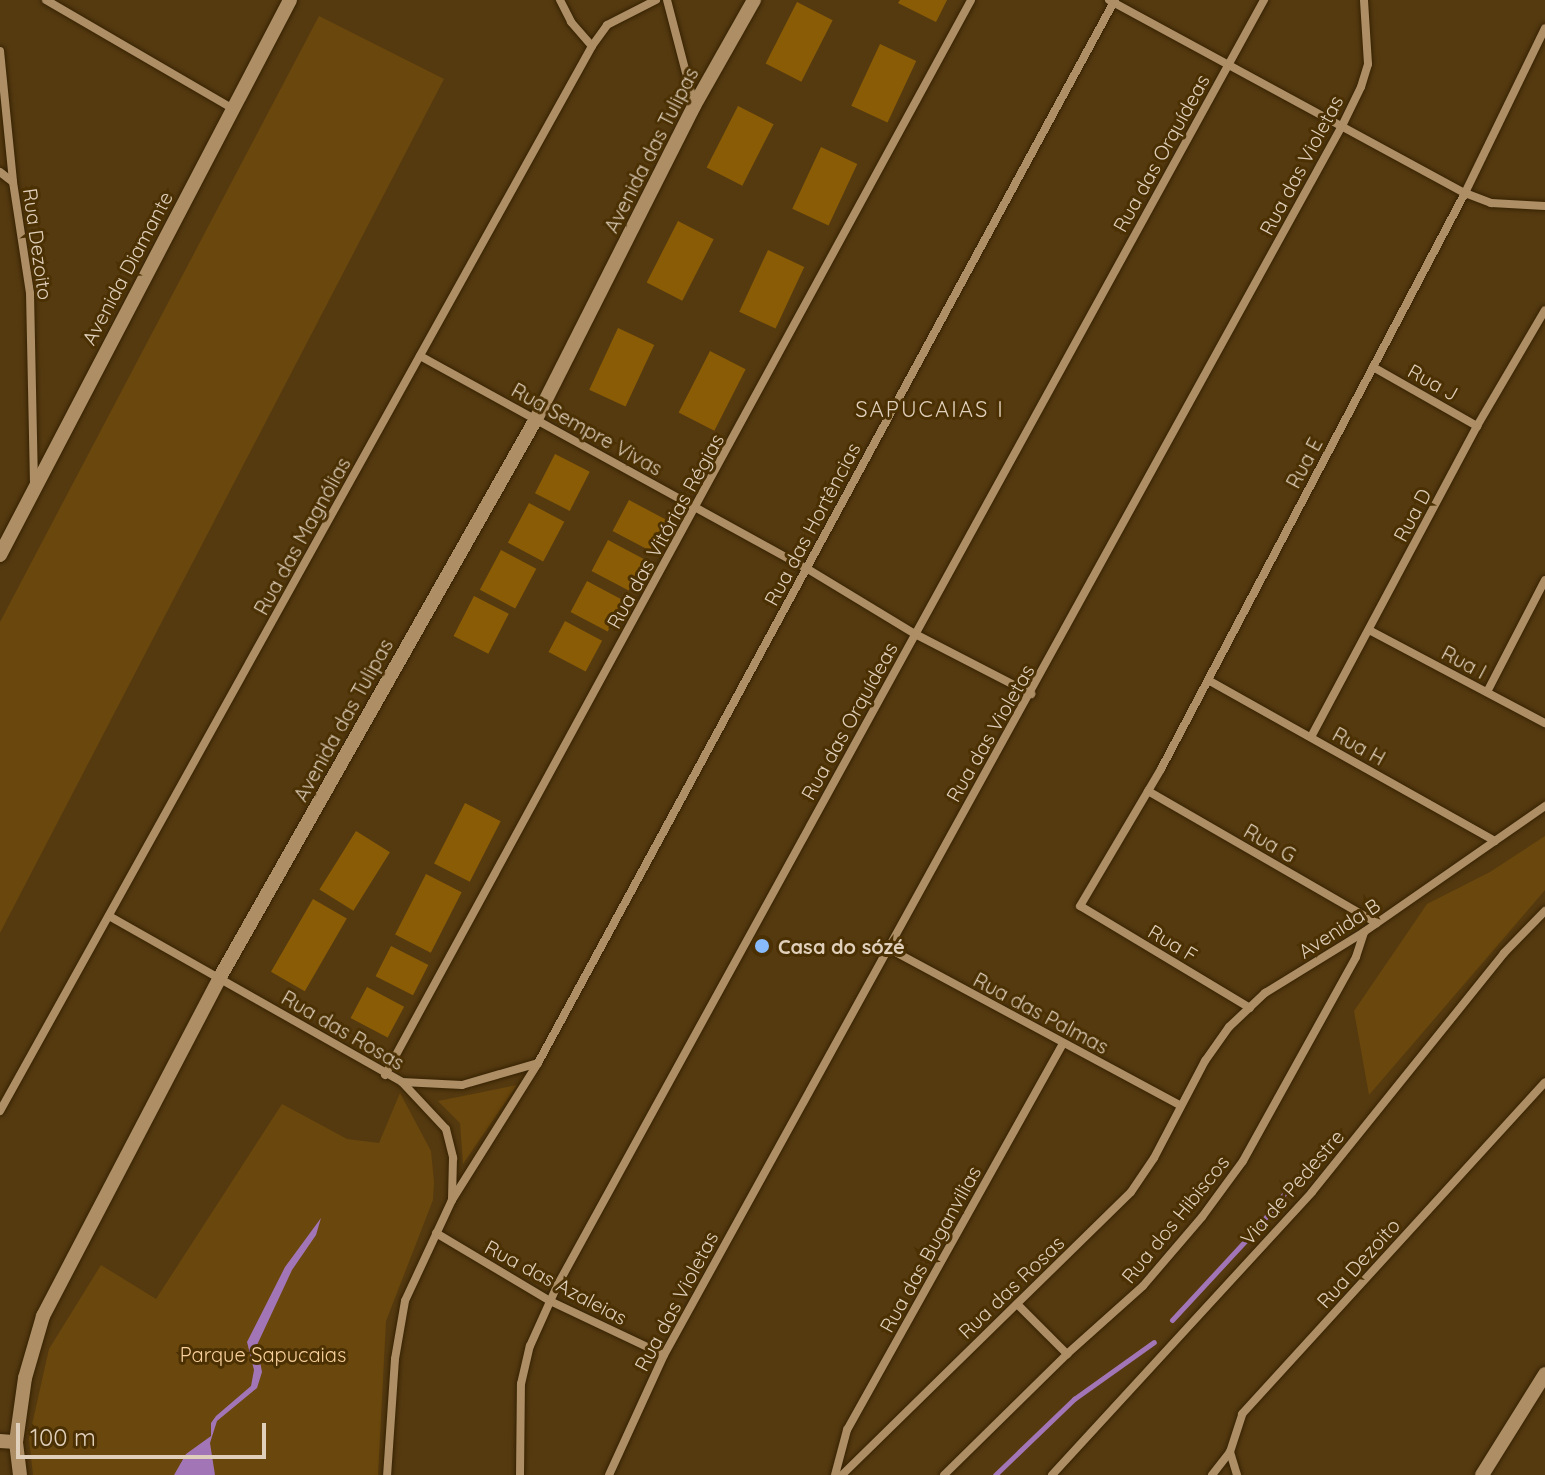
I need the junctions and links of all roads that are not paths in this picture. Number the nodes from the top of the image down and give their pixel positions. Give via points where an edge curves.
1 (46, 0) edge
2 (290, 0) edge
3 (560, 0) edge
4 (656, 0) edge
5 (667, 0) edge
6 (754, 0) edge
7 (971, 0) edge
8 (1264, 0) edge
9 (1364, 0) edge
10 (1113, 1) edge
11 (1545, 28) edge
12 (592, 46) junction
13 (0, 51) edge
14 (1228, 64) junction
15 (694, 106) junction
16 (233, 109) junction
17 (1342, 126) junction
18 (0, 172) edge
19 (13, 182) junction
20 (1465, 193) junction
21 (1545, 206) edge
22 (1545, 310) edge
23 (420, 356) junction
24 (1373, 367) junction
25 (536, 419) junction
26 (1477, 426) junction
27 (34, 489) junction
28 (696, 508) junction
29 (0, 555) edge
30 (806, 568) junction
31 (1545, 580) edge
32 (1369, 630) junction
33 (915, 634) junction
34 (1208, 680) junction
35 (1487, 692) junction
36 (1031, 694) junction
37 (1545, 723) edge
38 (1311, 737) junction
39 (1148, 791) junction
40 (1545, 806) edge
41 (1495, 841) junction
42 (1080, 906) joint
43 (1545, 911) edge
44 (109, 916) junction
45 (1377, 923) junction
46 (1364, 932) junction
47 (886, 947) junction
48 (220, 977) junction
49 (1250, 1008) junction
50 (1063, 1043) junction
51 (538, 1063) junction
52 (385, 1075) junction
53 (402, 1082) junction
54 (1545, 1082) edge
55 (1181, 1106) junction
56 (0, 1111) edge
57 (452, 1200) junction
58 (436, 1233) junction
59 (550, 1301) junction
60 (1017, 1304) junction
61 (1067, 1354) junction
62 (664, 1355) junction
63 (1544, 1378) edge
64 (0, 1441) edge
65 (16, 1442) junction
66 (1230, 1452) junction
67 (20, 1475) edge
68 (387, 1475) edge
69 (520, 1475) edge
70 (609, 1475) edge
71 (835, 1475) edge
72 (842, 1475) edge
73 (944, 1475) edge
74 (1052, 1475) edge
75 (1212, 1475) edge
76 (1237, 1475) edge
77 (1482, 1475) edge

1 - 16 street
2 - 16 street, Avenida Diamante
3 - 12 street
4 - 12 street, Rua das Magnólias via 607,25
5 - 15 street
6 - 15 street, Avenida das Tulipas
7 - 28 street, Rua das Vitórias Régias
8 - 14 street, Rua das Orquídeas
9 - 17 street, Rua das Violetas via 1368,64
10 - 14 street
10 - 30 street, Rua das Hortências
11 - 20 street, Rua E
12 - 23 street, Rua das Magnólias
13 - 19 street, Rua Dezoito
14 - 17 street
14 - 33 street, Rua das Orquídeas
15 - 25 street, Avenida das Tulipas
16 - 27 street, Avenida Diamante
17 - 20 street
17 - 36 street, Rua das Violetas
18 - 19 street
19 - 27 street, Rua Dezoito via 30,293
20 - 21 street via 1491,203
20 - 24 street, Rua E
22 - 26 street, Rua D
23 - 25 street, Rua Sempre Vivas
23 - 44 street, Rua das Magnólias
24 - 26 street, Rua J
24 - 34 street, Rua E
25 - 28 street, Rua Sempre Vivas
25 - 48 street, Avenida das Tulipas
26 - 32 street, Rua D
27 - 29 street, Avenida Diamante
28 - 30 street, Rua Sempre Vivas
28 - 52 street, Rua das Vitórias Régias
30 - 33 street, Rua Sempre Vivas
30 - 51 street, Rua das Hortências
31 - 35 street
32 - 35 street, Rua I
32 - 38 street, Rua D
33 - 36 street, Rua Sempre Vivas
33 - 59 street, Rua das Orquídeas
34 - 38 street, Rua H
34 - 39 street, Rua E
35 - 37 street, Rua I
36 - 47 street, Rua das Violetas
38 - 41 street, Rua H
39 - 42 street, Rua E
39 - 45 street, Rua G
40 - 41 street, Avenida B
41 - 45 street, Avenida B
42 - 49 street, Rua F
43 - 74 street, Via de Pedestre via 1504,953 1312,1192
44 - 48 street, Rua das Rosas
44 - 56 street, Rua das Magnólias
45 - 46 street, Avenida B
46 - 49 street, Avenida B via 1265,993
46 - 61 street, Rua dos Hibiscos via 1356,957 1243,1161 1143,1286
47 - 50 street, Rua das Palmas
47 - 62 street, Rua das Violetas
48 - 52 street, Rua das Rosas
48 - 65 street, Avenida das Tulipas via 43,1316 25,1378
49 - 55 street, Avenida B via 1205,1061
50 - 55 street, Rua das Palmas
50 - 71 street, Rua das Buganvilias via 847,1430
51 - 53 street via 462,1085
51 - 57 street, Rua das Hortências
52 - 53 street, Rua das Rosas
53 - 57 street, Rua das Rosas via 446,1129 453,1158
54 - 66 street, Rua Dezoito via 1242,1414
55 - 60 street, Rua das Rosas via 1131,1192
57 - 58 street, Rua das Rosas
58 - 59 street, Rua das Azaleias
58 - 68 street, Rua das Rosas via 405,1301
59 - 62 street, Rua das Azaleias
59 - 69 street, Rua das Orquídeas via 530,1346 521,1384
60 - 61 street
60 - 72 street, Rua das Rosas
61 - 73 street, Rua dos Hibiscos
62 - 70 street, Rua das Violetas
63 - 77 street
64 - 65 street
65 - 67 street, Avenida das Tulipas
66 - 75 street, Rua Dezoito
66 - 76 street

